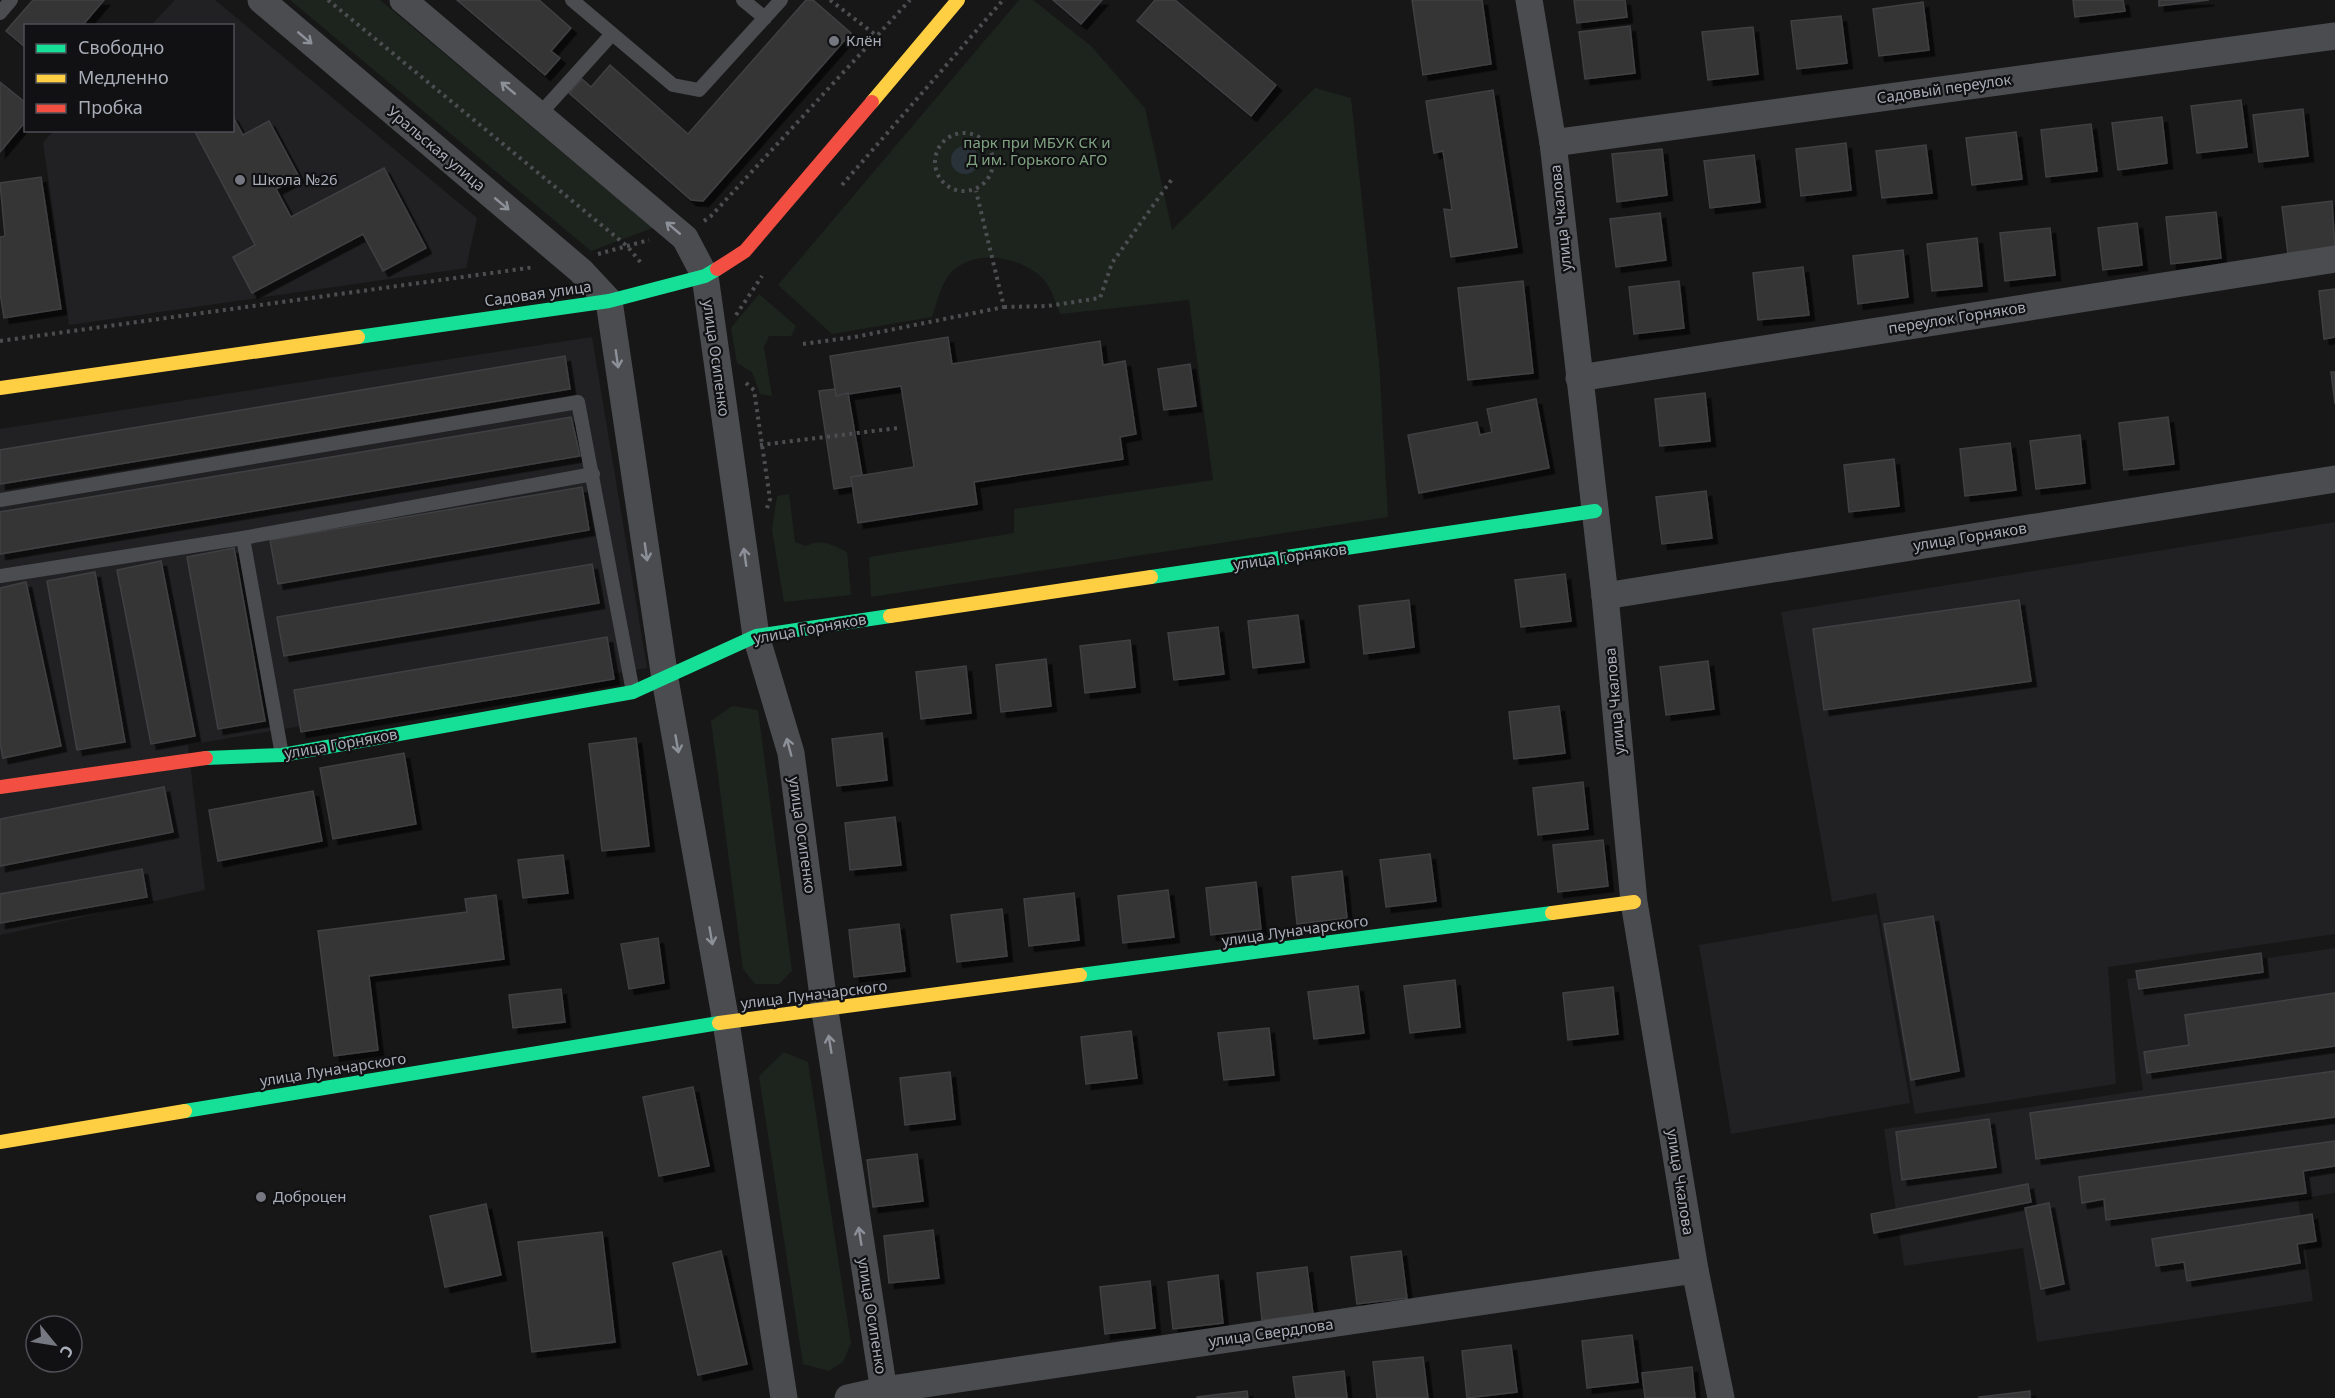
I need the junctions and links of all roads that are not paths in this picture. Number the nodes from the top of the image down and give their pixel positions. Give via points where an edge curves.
1 (11, 0) edge
2 (261, 0) edge
3 (403, 0) edge
4 (572, 0) edge
5 (743, 0) edge
6 (781, 0) edge
7 (958, 0) edge
8 (1529, 0) edge
9 (0, 13) edge
10 (765, 18) junction
11 (612, 34) junction
12 (2335, 36) edge
13 (539, 115) junction
14 (1553, 143) junction
15 (2335, 259) edge
16 (705, 276) junction
17 (609, 301) junction
18 (1579, 378) junction
19 (0, 388) edge
20 (593, 474) junction
21 (2335, 479) edge
22 (0, 500) edge
23 (1595, 512) junction
24 (243, 538) junction
25 (0, 576) edge
26 (1605, 596) junction
27 (756, 636) junction
28 (665, 679) junction
29 (633, 692) junction
30 (282, 755) junction
31 (0, 787) edge
32 (1634, 902) junction
33 (825, 1011) junction
34 (726, 1022) junction
35 (0, 1142) edge
36 (1695, 1270) junction
37 (884, 1394) edge
38 (784, 1398) edge
39 (848, 1398) edge
40 (1721, 1398) edge

1 - 9 lane
2 -> 17 street, Уральская улица via 570,262
13 -> 3 street
4 - 11 lane
5 - 10 lane
6 - 10 lane
7 - 16 street, Садовая улица via 745,251
8 - 14 street, улица Чкалова
10 - 11 lane via 699,90 674,86
11 - 13 lane
12 - 14 street, Садовый переулок
16 -> 13 street via 685,238
14 - 18 street, улица Чкалова
15 - 18 street, переулок Горняков
16 - 17 street, Садовая улица
27 -> 16 street, улица Осипенко
17 - 19 street, Садовая улица
17 -> 28 street
18 - 23 street, улица Чкалова
20 - 22 lane via 579,402
20 - 24 lane
20 - 29 lane
21 - 26 street, улица Горняков
23 - 26 street, улица Чкалова
23 - 27 street, улица Горняков
24 - 25 lane
24 - 30 lane
26 - 32 street, улица Чкалова
27 - 28 street, улица Горняков
33 -> 27 street, улица Осипенко via 791,753
28 - 29 street, улица Горняков
28 -> 34 street
29 - 30 street, улица Горняков
30 - 31 street, улица Горняков via 206,758
32 - 33 street, улица Луначарского
32 - 36 street, улица Чкалова
33 - 34 street, улица Луначарского
37 -> 33 street, улица Осипенко
34 - 35 street, улица Луначарского
34 - 38 street
36 - 37 street, улица Свердлова
36 - 40 street, улица Чкалова
37 - 39 street, улица Свердлова

